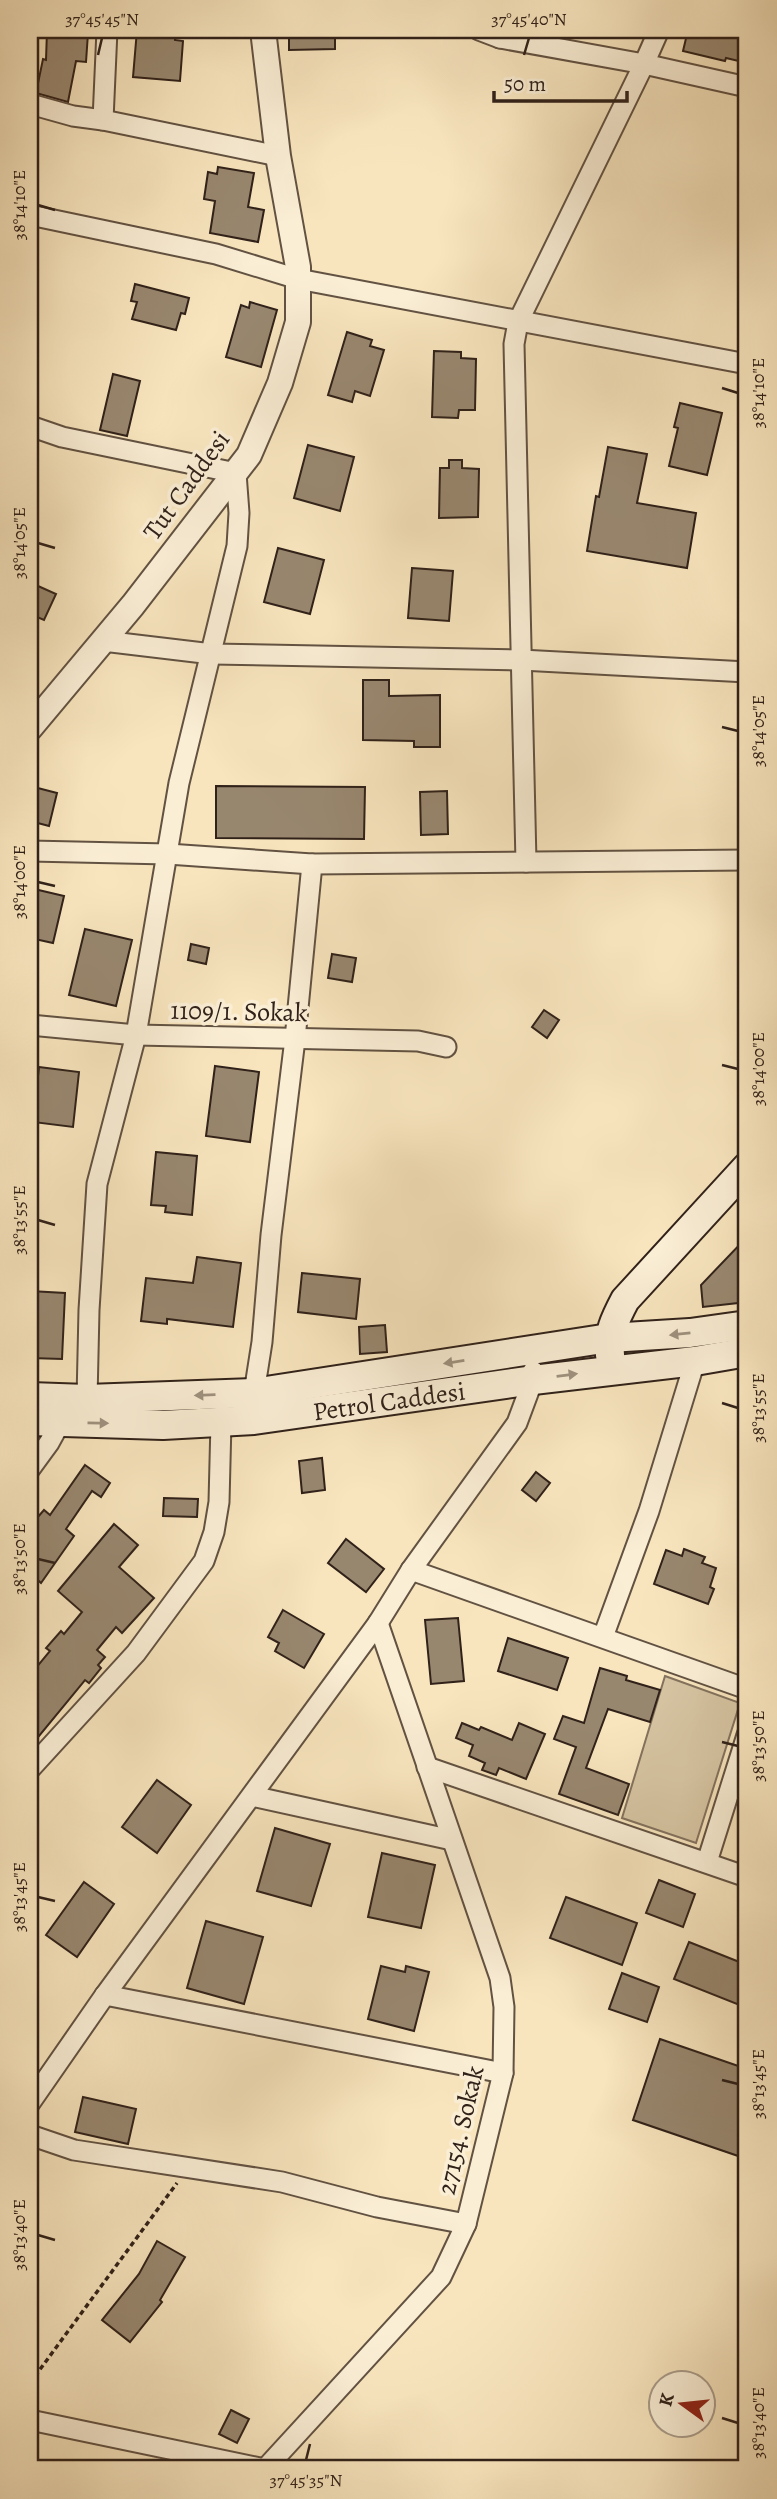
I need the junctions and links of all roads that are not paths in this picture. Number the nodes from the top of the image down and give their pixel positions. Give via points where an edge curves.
1 (107, 30) edge
2 (263, 30) edge
3 (479, 30) edge
4 (659, 30) edge
5 (503, 34) edge
6 (643, 64) junction
7 (747, 87) edge
8 (30, 104) edge
9 (103, 120) junction
10 (278, 156) junction
11 (30, 215) edge
12 (298, 279) junction
13 (518, 322) junction
14 (747, 364) edge
15 (30, 426) edge
16 (236, 473) junction
17 (103, 641) junction
18 (212, 654) junction
19 (521, 660) junction
20 (747, 672) edge
21 (30, 728) edge
22 (30, 851) edge
23 (168, 854) junction
24 (747, 860) edge
25 (526, 862) junction
26 (312, 864) junction
27 (30, 1025) edge
28 (136, 1035) junction
29 (295, 1039) junction
30 (446, 1048) dead end
31 (747, 1167) edge
32 (747, 1325) edge
33 (609, 1338) junction
34 (533, 1350) junction
35 (747, 1352) edge
36 (695, 1361) junction
37 (612, 1370) junction
38 (533, 1380) junction
39 (254, 1393) junction
40 (30, 1397) edge
41 (86, 1399) junction
42 (30, 1421) edge
43 (220, 1422) junction
44 (60, 1423) junction
45 (30, 1469) edge
46 (411, 1570) junction
47 (378, 1623) junction
48 (603, 1637) junction
49 (747, 1689) edge
50 (747, 1735) edge
51 (427, 1768) junction
52 (30, 1769) edge
53 (252, 1796) junction
54 (452, 1840) junction
55 (707, 1862) junction
56 (747, 1877) edge
57 (105, 1995) junction
58 (503, 2073) junction
59 (30, 2103) edge
60 (30, 2135) edge
61 (466, 2224) junction
62 (30, 2420) edge
63 (265, 2469) edge

1 - 9 street
2 - 10 street, Tut Caddesi
3 - 5 street
4 - 6 street
5 - 6 street
6 - 7 street
6 - 13 street
8 - 9 street
9 - 10 street
10 - 12 street, Tut Caddesi
11 - 12 street via 216,254
12 - 13 street
12 - 16 street, Tut Caddesi via 298,322 280,383 249,455
13 - 14 street
13 - 19 street via 514,344
15 - 16 street via 62,437
16 - 17 street, Tut Caddesi
16 - 18 street via 237,546
17 - 18 street
17 - 21 street, Tut Caddesi
18 - 19 street
18 - 23 street via 180,783
19 - 20 street
19 - 25 street
22 - 23 street
23 - 26 street
23 - 28 street
24 - 25 street
25 - 26 street
26 - 29 street
27 - 28 street, 1109/1. Sokak
28 - 29 street, 1109/1. Sokak
28 - 41 street via 97,1184
29 - 30 street, 1109/1. Sokak via 418,1041
29 - 39 street
31 - 33 main road via 625,1300
32 -> 33 main road
33 - 34 main road
33 - 37 main road
34 - 38 street
34 -> 39 main road
35 - 36 main road, Petrol Caddesi
36 - 37 main road, Petrol Caddesi
36 - 48 street via 649,1511
38 -> 37 main road, Petrol Caddesi
38 - 43 main road, Petrol Caddesi
38 - 46 street via 517,1423
39 -> 41 main road
40 - 41 main road
42 - 44 main road, Petrol Caddesi
44 -> 43 main road, Petrol Caddesi
43 - 52 street via 219,1502 204,1560 136,1653
44 - 45 street
46 - 47 street
46 - 48 street
47 - 51 street, 27154. Sokak
47 - 53 street
48 - 49 street
50 - 55 street
51 - 54 street, 27154. Sokak
51 - 55 street
53 - 54 street
53 - 57 street
54 - 58 street, 27154. Sokak via 499,1978
55 - 56 street
57 - 58 street
57 - 59 street
58 - 61 street, 27154. Sokak
60 - 61 street via 74,2150 282,2182
61 - 63 street, 27154. Sokak via 441,2277
62 - 63 street

